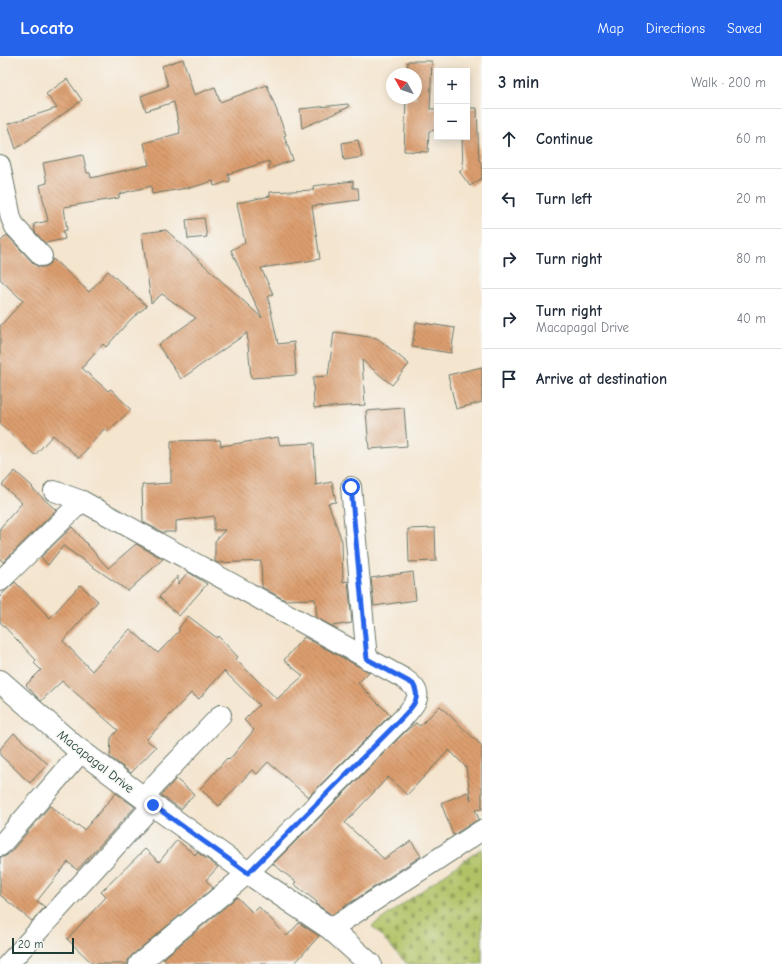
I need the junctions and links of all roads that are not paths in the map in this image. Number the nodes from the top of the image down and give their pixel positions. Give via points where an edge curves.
1 (0, 165) edge
2 (42, 256) dead end
3 (351, 487) dead end
4 (54, 491) dead end
5 (82, 501) junction
6 (0, 581) edge
7 (367, 659) junction
8 (0, 681) edge
9 (220, 716) dead end
10 (82, 751) junction
11 (148, 801) junction
12 (482, 830) edge
13 (0, 846) edge
14 (248, 873) junction
15 (331, 929) junction
16 (364, 963) edge
17 (8, 964) edge
18 (139, 964) edge

1 - 2 street via 15,227
3 - 7 street
4 - 5 street
5 - 6 street
5 - 7 street
7 - 14 street via 413,684 417,692 415,702
8 - 10 main road, Macapagal Drive
9 - 11 street
10 - 11 main road, Macapagal Drive
10 - 13 street
11 - 14 main road, Macapagal Drive
11 - 17 street
12 - 15 street
14 - 15 main road, Macapagal Drive
14 - 18 street
15 - 16 main road, Macapagal Drive

